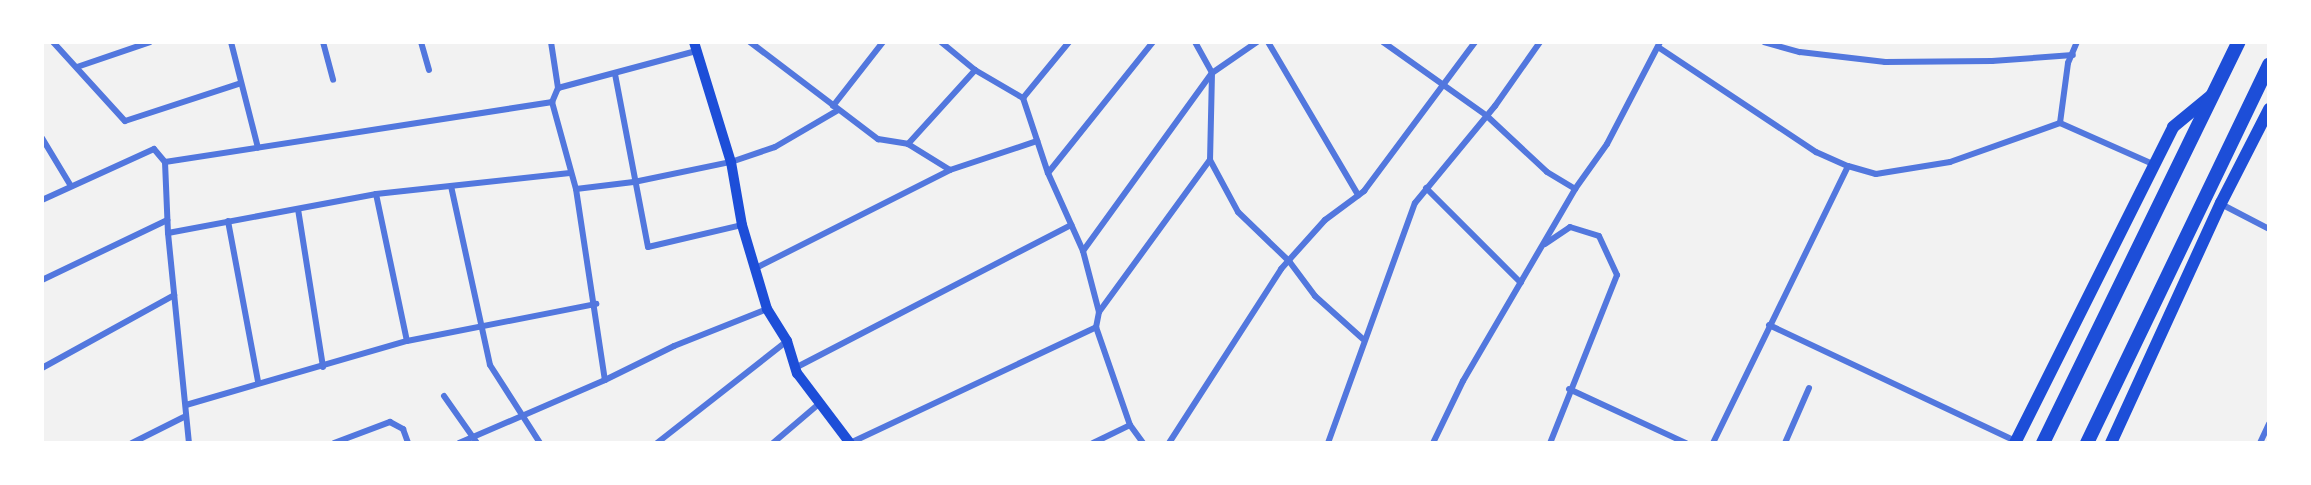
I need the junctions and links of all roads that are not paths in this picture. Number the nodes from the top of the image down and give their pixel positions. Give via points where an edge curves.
1 (53, 42) edge
2 (150, 42) edge
3 (231, 42) edge
4 (323, 42) edge
5 (421, 42) edge
6 (551, 42) edge
7 (750, 42) edge
8 (884, 42) edge
9 (941, 42) edge
10 (1069, 42) edge
11 (1153, 42) edge
12 (1196, 42) edge
13 (1257, 42) edge
14 (1268, 42) edge
15 (1383, 42) edge
16 (1474, 42) edge
17 (1540, 42) edge
18 (1764, 42) edge
19 (2077, 42) edge
20 (2239, 42) edge
21 (760, 44) edge
22 (1659, 44) edge
23 (695, 47) edge
24 (2073, 55) junction
25 (2269, 64) edge
26 (77, 67) junction
27 (429, 70) dead end
28 (975, 70) junction
29 (1212, 73) junction
30 (615, 74) junction
31 (333, 80) dead end
32 (241, 83) junction
33 (1445, 86) junction
34 (558, 88) junction
35 (2216, 91) junction
36 (1023, 98) junction
37 (552, 102) junction
38 (836, 108) junction
39 (2269, 109) edge
40 (1487, 116) junction
41 (2060, 123) junction
42 (42, 138) edge
43 (1037, 141) junction
44 (908, 144) junction
45 (258, 148) junction
46 (1210, 160) junction
47 (165, 162) junction
48 (731, 162) junction
49 (2153, 164) junction
50 (1848, 166) junction
51 (950, 171) junction
52 (570, 173) junction
53 (1048, 173) junction
54 (634, 182) junction
55 (71, 186) junction
56 (452, 186) junction
57 (1426, 188) junction
58 (576, 189) junction
59 (1575, 189) junction
60 (376, 194) junction
61 (1358, 195) junction
62 (42, 200) edge
63 (2221, 204) junction
64 (298, 209) junction
65 (167, 220) junction
66 (228, 221) junction
67 (742, 225) junction
68 (1071, 225) junction
69 (2269, 229) edge
70 (168, 233) junction
71 (1543, 245) junction
72 (1083, 251) junction
73 (1289, 261) junction
74 (754, 269) junction
75 (42, 280) edge
76 (1521, 283) junction
77 (174, 295) junction
78 (596, 304) junction
79 (767, 309) junction
80 (1099, 312) junction
81 (1769, 325) junction
82 (1096, 327) junction
83 (482, 328) junction
84 (1363, 339) junction
85 (407, 341) junction
86 (787, 341) junction
87 (323, 367) junction
88 (797, 367) junction
89 (42, 368) edge
90 (605, 380) junction
91 (258, 382) junction
92 (1809, 387) dead end
93 (1569, 389) junction
94 (444, 396) dead end
95 (820, 403) junction
96 (186, 405) junction
97 (519, 416) junction
98 (184, 417) junction
99 (2269, 424) edge
100 (1130, 425) junction
101 (472, 435) junction
102 (2015, 442) edge
103 (132, 443) edge
104 (189, 443) edge
105 (334, 443) edge
106 (408, 443) edge
107 (459, 443) edge
108 (477, 443) edge
109 (540, 443) edge
110 (657, 443) edge
111 (773, 443) edge
112 (850, 443) edge
113 (1093, 443) edge
114 (1143, 443) edge
115 (1169, 443) edge
116 (1328, 443) edge
117 (1433, 443) edge
118 (1550, 443) edge
119 (1686, 443) edge
120 (1713, 443) edge
121 (1785, 443) edge
122 (2043, 443) edge
123 (2087, 443) edge
124 (2111, 443) edge
125 (2260, 443) edge

1 - 26 street
2 - 26 street
3 - 32 street
4 - 31 street
5 - 27 street
6 - 34 street
7 - 21 street
8 - 38 street
9 - 28 street
10 - 36 street
11 - 53 street
12 - 29 street
13 - 29 street
14 - 61 street
15 - 33 street
16 - 33 street
17 - 40 street
18 - 24 street via 1800,52 1885,62
19 - 24 street
20 - 35 highway
21 - 38 street
22 - 50 street via 1806,146
22 - 59 street via 1607,144
23 - 30 street
23 - 48 main road
24 - 41 street via 2068,63
25 - 123 highway
26 - 32 street via 124,121
28 - 36 street
28 - 44 street
29 - 46 street
29 - 72 street
30 - 34 street
30 - 54 street
32 - 45 street
33 - 40 street
33 - 61 street
34 - 37 street
35 - 49 main road via 2173,127
35 - 122 highway
36 - 43 street
37 - 45 street
37 - 52 street
38 - 44 street via 878,139
38 - 48 street via 775,147
39 - 63 main road
40 - 57 street
40 - 59 street via 1547,172
41 - 49 street
41 - 50 street via 1950,162 1876,174
42 - 55 street
43 - 51 street
43 - 53 street
44 - 51 street
45 - 47 street
46 - 73 street via 1238,212
46 - 80 street
47 - 55 street via 154,149
47 - 65 street
48 - 54 street
48 - 67 main road
49 - 102 main road
50 - 81 street
51 - 74 street
52 - 56 street
52 - 58 street
53 - 68 street
54 - 58 street
54 - 67 street via 648,247
55 - 62 street
56 - 60 street
56 - 83 street
57 - 76 street
57 - 84 street via 1415,202
58 - 78 street
59 - 71 street
60 - 64 street
60 - 85 street
61 - 73 street via 1326,220
63 - 69 street
63 - 124 main road
64 - 66 street
64 - 87 street
65 - 70 street
65 - 75 street
66 - 70 street
66 - 91 street
67 - 74 main road
68 - 72 street
68 - 88 street
70 - 77 street
71 - 76 street
71 - 93 street via 1570,227 1599,236 1617,275
72 - 80 street
73 - 84 street via 1315,296
73 - 115 street
74 - 79 main road
76 - 117 street via 1463,381
77 - 89 street
77 - 96 street
78 - 83 street
78 - 90 street
79 - 86 main road
79 - 90 street via 674,346
80 - 82 street
81 - 102 street
81 - 120 street
82 - 100 street
82 - 112 street
83 - 85 street
83 - 97 street via 490,366
84 - 116 street
85 - 87 street
86 - 88 main road
86 - 110 street
87 - 91 street
88 - 95 main road
90 - 97 street
91 - 96 street
92 - 121 street
93 - 118 street
93 - 119 street
94 - 101 street
95 - 111 street
95 - 112 main road
96 - 98 street
97 - 101 street
97 - 109 street
98 - 103 street
98 - 104 street
99 - 125 street
100 - 113 street
100 - 114 street
101 - 107 street
101 - 108 street
105 - 106 street via 390,422 403,429

